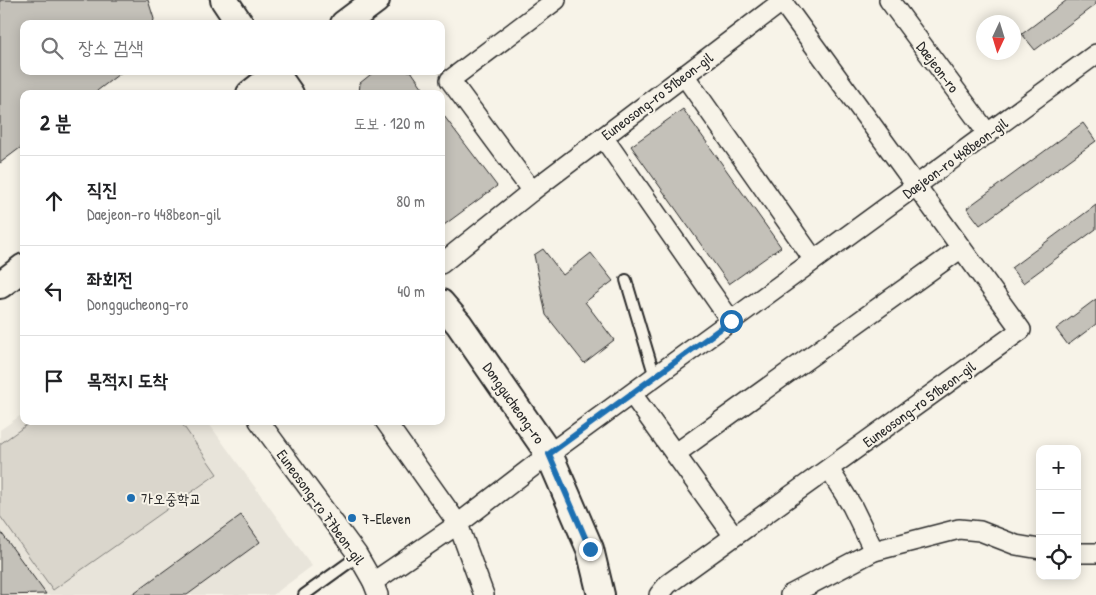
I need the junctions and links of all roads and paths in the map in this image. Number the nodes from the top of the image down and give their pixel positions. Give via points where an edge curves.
1 (224, 0) edge
2 (376, 0) edge
3 (556, 0) edge
4 (782, 0) edge
5 (889, 0) edge
6 (237, 20) edge
7 (349, 20) edge
8 (1096, 54) edge
9 (684, 75) junction
10 (279, 78) edge
11 (257, 90) edge
12 (988, 134) junction
13 (603, 137) junction
14 (916, 187) junction
15 (532, 191) junction
16 (960, 249) junction
17 (814, 260) junction
18 (445, 261) edge
19 (20, 270) edge
20 (626, 280) dead end
21 (0, 285) edge
22 (445, 309) edge
23 (731, 321) junction
24 (655, 376) junction
25 (632, 394) junction
26 (262, 425) edge
27 (388, 425) edge
28 (549, 454) junction
29 (675, 454) junction
30 (829, 468) junction
31 (458, 524) junction
32 (734, 536) junction
33 (1036, 549) edge
34 (874, 551) junction
35 (1081, 553) edge
36 (1096, 553) edge
37 (358, 556) junction
38 (376, 588) edge
39 (304, 595) edge
40 (484, 595) edge
41 (601, 595) edge
42 (659, 595) edge
43 (790, 595) edge

1 - 6 main road
2 - 7 main road
3 - 15 street via 450,80
4 - 9 street, Euneosong-ro 51beon-gil
4 - 14 street, Euneosong-ro 51beon-gil
5 - 12 street, Daejeon-ro
8 - 12 street, Daejeon-ro 448beon-gil
9 - 13 street, Euneosong-ro 51beon-gil
9 - 17 street
10 - 11 main road
12 - 14 street, Daejeon-ro 448beon-gil
13 - 15 street, Euneosong-ro 51beon-gil
13 - 23 street
14 - 16 street, Euneosong-ro 51beon-gil
14 - 17 street, Daejeon-ro 448beon-gil
15 - 18 street, Euneosong-ro 51beon-gil
16 - 29 street
16 - 30 street, Euneosong-ro 51beon-gil via 1021,330
17 - 23 street, Daejeon-ro 448beon-gil
19 - 21 main road
20 - 24 lane
22 - 28 main road, Donggucheong-ro
23 - 24 street, Daejeon-ro 448beon-gil
24 - 25 street, Daejeon-ro 448beon-gil
25 - 28 street, Daejeon-ro 448beon-gil
25 - 29 street
26 - 37 street, Euneosong-ro 77beon-gil
27 - 31 street
28 - 31 street, Daejeon-ro 448beon-gil
28 - 41 main road, Donggucheong-ro via 590,549
29 - 32 street
30 - 32 street, Euneosong-ro 51beon-gil
30 - 34 street
31 - 38 street, Daejeon-ro 448beon-gil
31 - 40 street
32 - 42 street, Euneosong-ro 51beon-gil via 668,584
33 - 34 street via 980,531 959,530
34 - 43 street
35 - 36 street
37 - 38 street, Euneosong-ro 77beon-gil
37 - 39 lane

